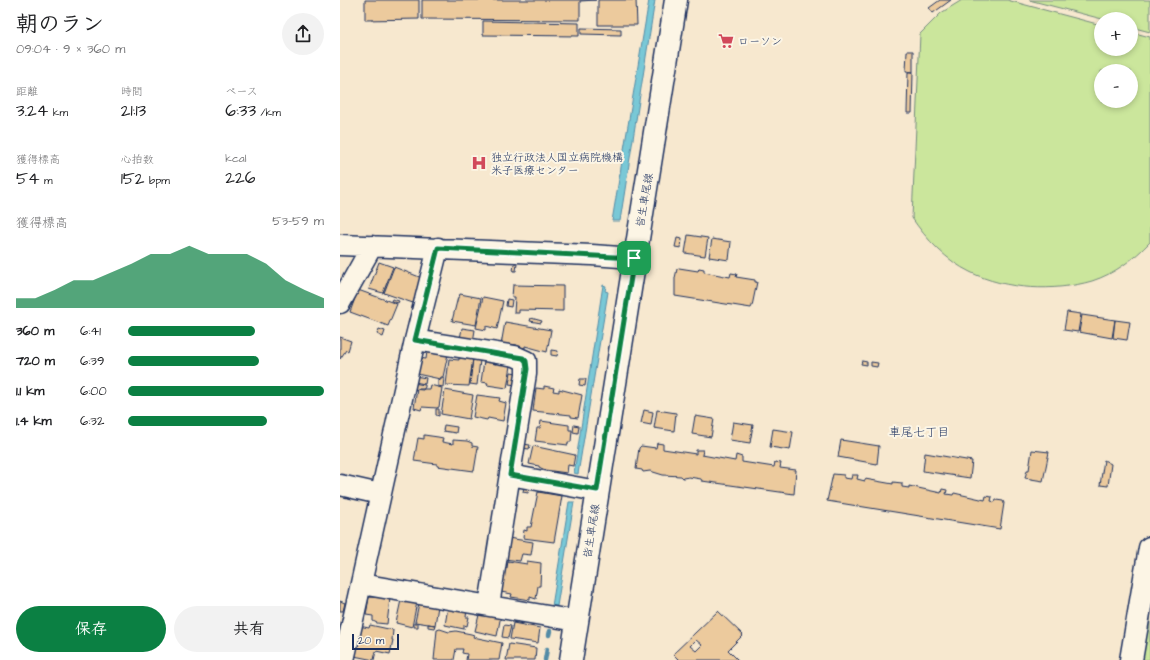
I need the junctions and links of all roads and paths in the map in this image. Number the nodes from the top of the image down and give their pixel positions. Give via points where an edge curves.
1 (676, 0) edge
2 (340, 245) edge
3 (372, 246) junction
4 (438, 248) junction
5 (634, 258) junction
6 (340, 304) edge
7 (415, 340) junction
8 (510, 475) junction
9 (340, 485) edge
10 (597, 490) junction
11 (380, 494) junction
12 (1150, 548) edge
13 (361, 584) junction
14 (489, 605) junction
15 (577, 621) junction
16 (344, 660) edge
17 (571, 660) edge
18 (1131, 660) edge

1 - 5 main road, 皆生車尾線
2 - 3 street
3 - 4 street
3 - 6 street
4 - 5 street
4 - 7 street
5 - 10 main road, 皆生車尾線
7 - 8 street via 515,356 526,361
7 - 11 street
8 - 10 street
8 - 14 street
9 - 11 street
10 - 15 main road, 皆生車尾線
11 - 13 street
12 - 18 main road
13 - 14 street
13 - 16 street
14 - 15 street
15 - 17 main road, 皆生車尾線

